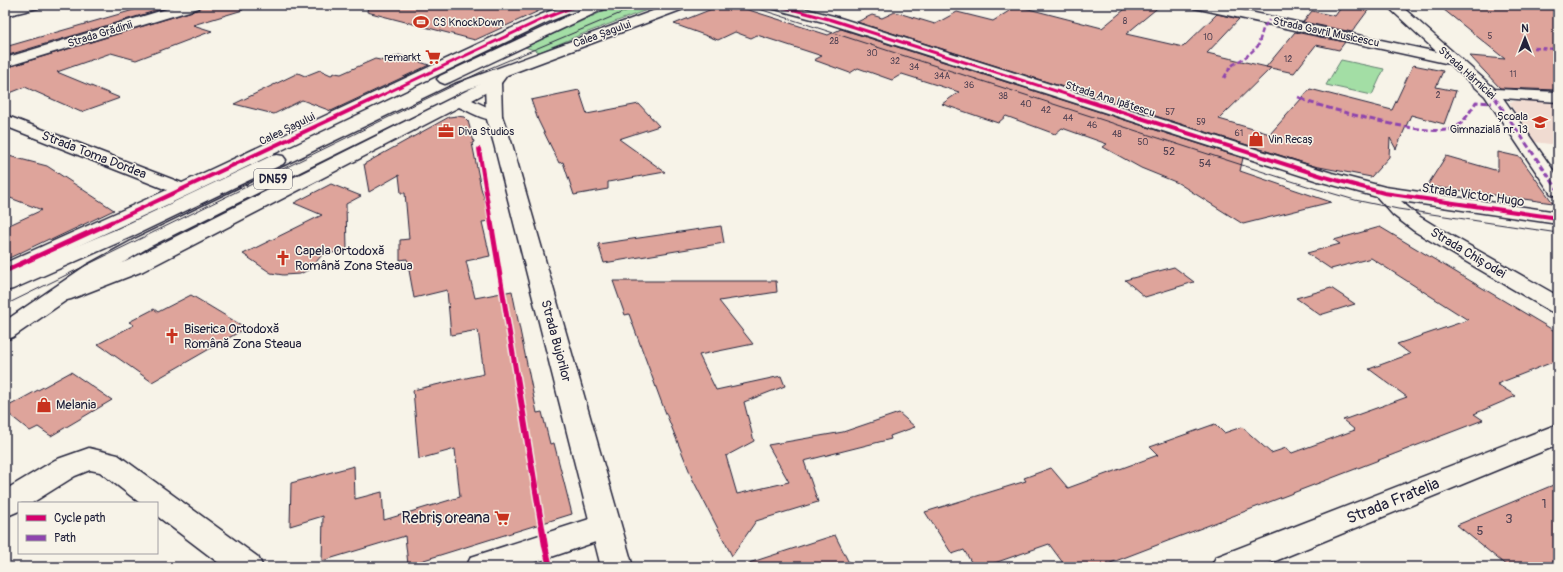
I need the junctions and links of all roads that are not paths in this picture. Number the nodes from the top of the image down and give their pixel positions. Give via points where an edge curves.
1 (33, 5) edge
2 (194, 5) edge
3 (578, 5) edge
4 (601, 5) edge
5 (681, 5) edge
6 (776, 5) edge
7 (800, 5) edge
8 (1199, 5) edge
9 (1392, 5) edge
10 (5, 12) edge
11 (832, 20) junction
12 (1448, 56) junction
13 (5, 63) edge
14 (497, 77) junction
15 (1491, 93) junction
16 (1558, 97) edge
17 (460, 101) junction
18 (494, 116) junction
19 (5, 120) edge
20 (182, 190) junction
21 (1558, 190) edge
22 (1384, 193) junction
23 (1558, 218) edge
24 (5, 271) edge
25 (5, 284) edge
26 (51, 299) junction
27 (1558, 306) edge
28 (5, 332) edge
29 (1558, 434) edge
30 (5, 505) edge
31 (605, 526) junction
32 (247, 567) edge
33 (482, 567) edge
34 (617, 567) edge
35 (1227, 567) edge

1 - 10 street
2 - 13 street, Strada Grădinii
3 - 20 street, Calea Șagului via 530,24
4 - 25 street, Calea Șagului / DN59 via 124,234
5 - 14 street, Calea Șagului / DN59
6 - 11 street, Strada Ana Ipătescu
7 - 11 street, Strada Ana Ipătescu
8 - 12 street, Strada Gavril Musicescu
9 - 12 street, Strada Hărniciei
11 - 22 street, Strada Ana Ipătescu via 1310,173
12 - 15 street, Strada Hărniciei
14 - 17 street, Calea Șagului
14 - 18 street, Strada Bujorilor
14 - 26 street, Calea Șagului / DN59 via 460,87 142,243
15 - 16 street
15 - 21 street, Strada Hărniciei
17 - 18 street
17 - 26 street, Calea Șagului via 135,266
18 - 31 street, Strada Bujorilor
19 - 20 street, Strada Toma Dordea
20 - 24 street, Calea Șagului
22 - 23 street, Strada Victor Hugo
22 - 27 street, Strada Chișodei via 1398,209 1433,233
26 - 28 street, Calea Șagului / DN59
29 - 35 street, Strada Fratelia
30 - 32 street via 65,468 89,459 108,463
31 - 33 street
31 - 34 street, Strada Bujorilor

